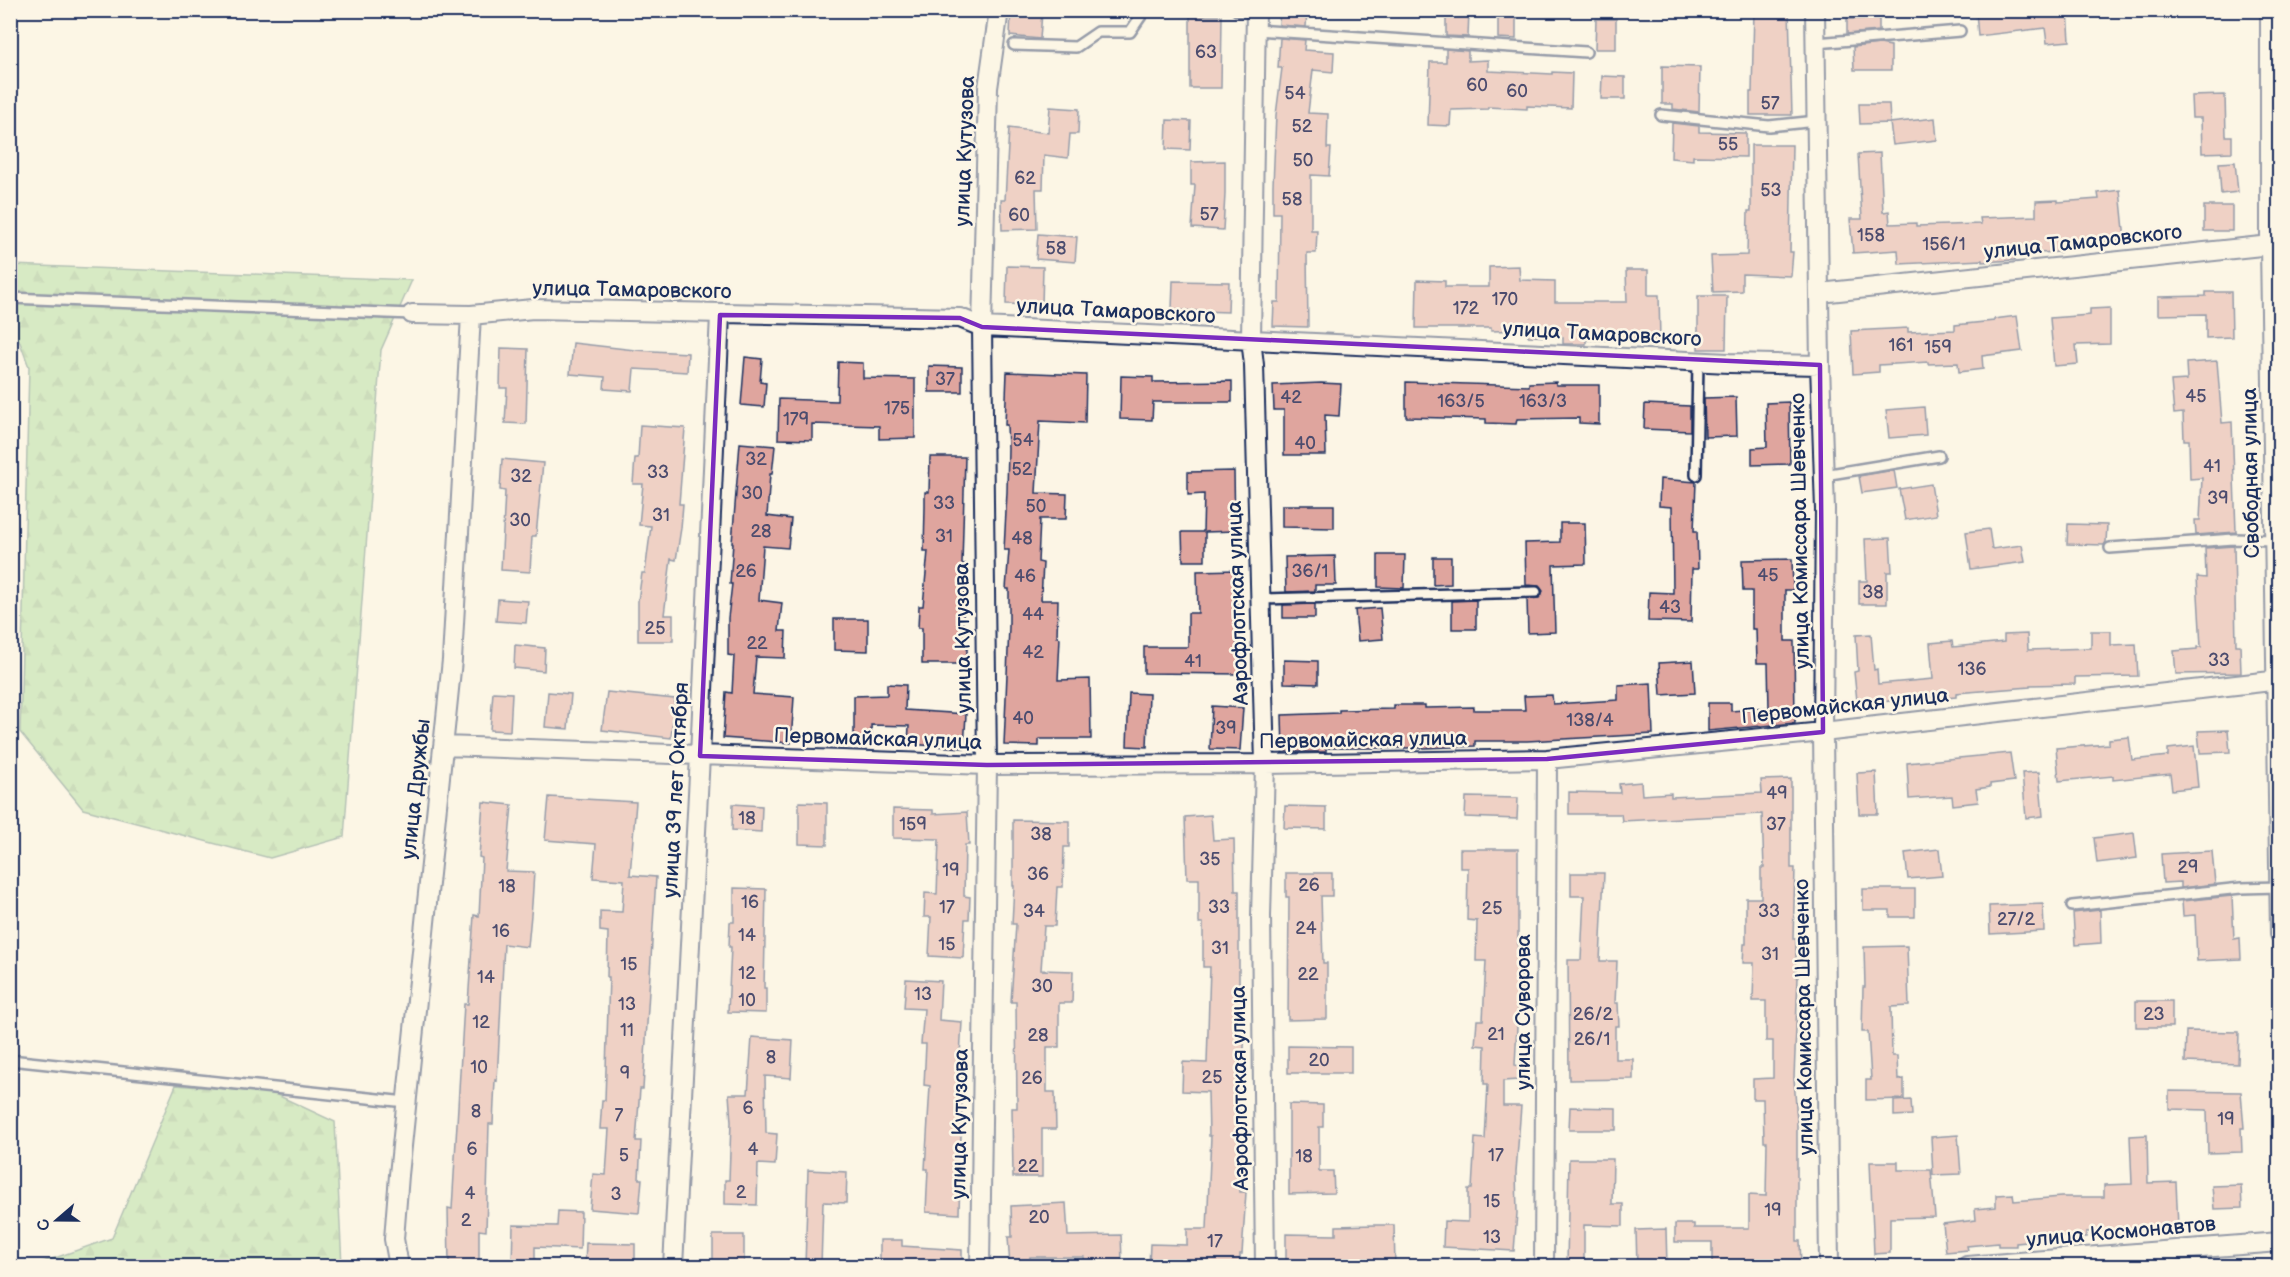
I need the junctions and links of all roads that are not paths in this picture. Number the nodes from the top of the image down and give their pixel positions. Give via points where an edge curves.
1 (999, 10) edge
2 (1145, 10) edge
3 (1237, 10) edge
4 (1815, 10) edge
5 (2270, 10) edge
6 (1257, 11) edge
7 (1257, 30) junction
8 (1960, 31) dead end
9 (1816, 43) junction
10 (1014, 45) dead end
11 (1586, 52) dead end
12 (1661, 115) dead end
13 (1817, 121) junction
14 (2275, 244) edge
15 (1820, 293) junction
16 (10, 298) edge
17 (411, 314) joint
18 (471, 315) junction
19 (720, 315) junction
20 (982, 327) junction
21 (1251, 339) junction
22 (1698, 362) junction
23 (1820, 365) junction
24 (1939, 456) dead end
25 (1696, 475) dead end
26 (1824, 475) junction
27 (2276, 533) edge
28 (2110, 548) dead end
29 (1536, 592) dead end
30 (1261, 599) junction
31 (2278, 680) edge
32 (1823, 732) junction
33 (443, 747) junction
34 (700, 756) junction
35 (1547, 759) junction
36 (1265, 764) junction
37 (987, 765) junction
38 (2279, 887) edge
39 (2072, 906) dead end
40 (2280, 934) edge
41 (10, 1059) edge
42 (406, 1102) junction
43 (2280, 1242) edge
44 (2056, 1263) edge
45 (399, 1266) edge
46 (673, 1266) edge
47 (980, 1266) edge
48 (1264, 1266) edge
49 (1544, 1266) edge
50 (1829, 1266) edge
51 (1967, 1266) edge

1 - 20 street, улица Кутузова via 988,88
2 - 10 lane via 1130,32 1098,32 1076,47
3 - 6 lane
4 - 9 street, улица Комиссара Шевченко
5 - 14 street, Свободная улица
6 - 7 street, Аэрофлотская улица
7 - 11 lane
7 - 21 street, Аэрофлотская улица
8 - 9 lane
9 - 13 street, улица Комиссара Шевченко
12 - 13 lane via 1769,126
13 - 15 street, улица Комиссара Шевченко
14 - 15 street, улица Тамаровского
14 - 27 street, Свободная улица
15 - 23 street, улица Комиссара Шевченко
16 - 17 lane
17 - 18 street, улица Тамаровского
18 - 19 street, улица Тамаровского via 533,309
18 - 33 street, улица Дружбы via 452,660
19 - 20 street, улица Тамаровского via 960,318
19 - 34 street, улица 39 лет Октября
20 - 21 street, улица Тамаровского
20 - 37 street, улица Кутузова
21 - 22 street, улица Тамаровского
21 - 30 street, Аэрофлотская улица
22 - 23 street, улица Тамаровского
22 - 25 lane
23 - 26 street, улица Комиссара Шевченко
24 - 26 lane
26 - 32 street, улица Комиссара Шевченко
27 - 28 lane
27 - 31 street, Свободная улица
29 - 30 lane
30 - 36 street, Аэрофлотская улица
31 - 32 street, Первомайская улица
31 - 38 street, Свободная улица
32 - 35 street, Первомайская улица
32 - 50 street, улица Комиссара Шевченко
33 - 34 street, Первомайская улица
33 - 42 street, улица Дружбы
34 - 37 street, Первомайская улица
34 - 46 street, улица 39 лет Октября
35 - 36 street, Первомайская улица
35 - 49 street, улица Суворова
36 - 37 street, Первомайская улица
36 - 48 street, Аэрофлотская улица via 1261,916
37 - 47 street, улица Кутузова
38 - 39 lane
38 - 40 street, Свободная улица
41 - 42 lane
42 - 45 street, улица Дружбы via 394,1239
43 - 44 street, улица Космонавтов
44 - 51 street, улица Космонавтов

